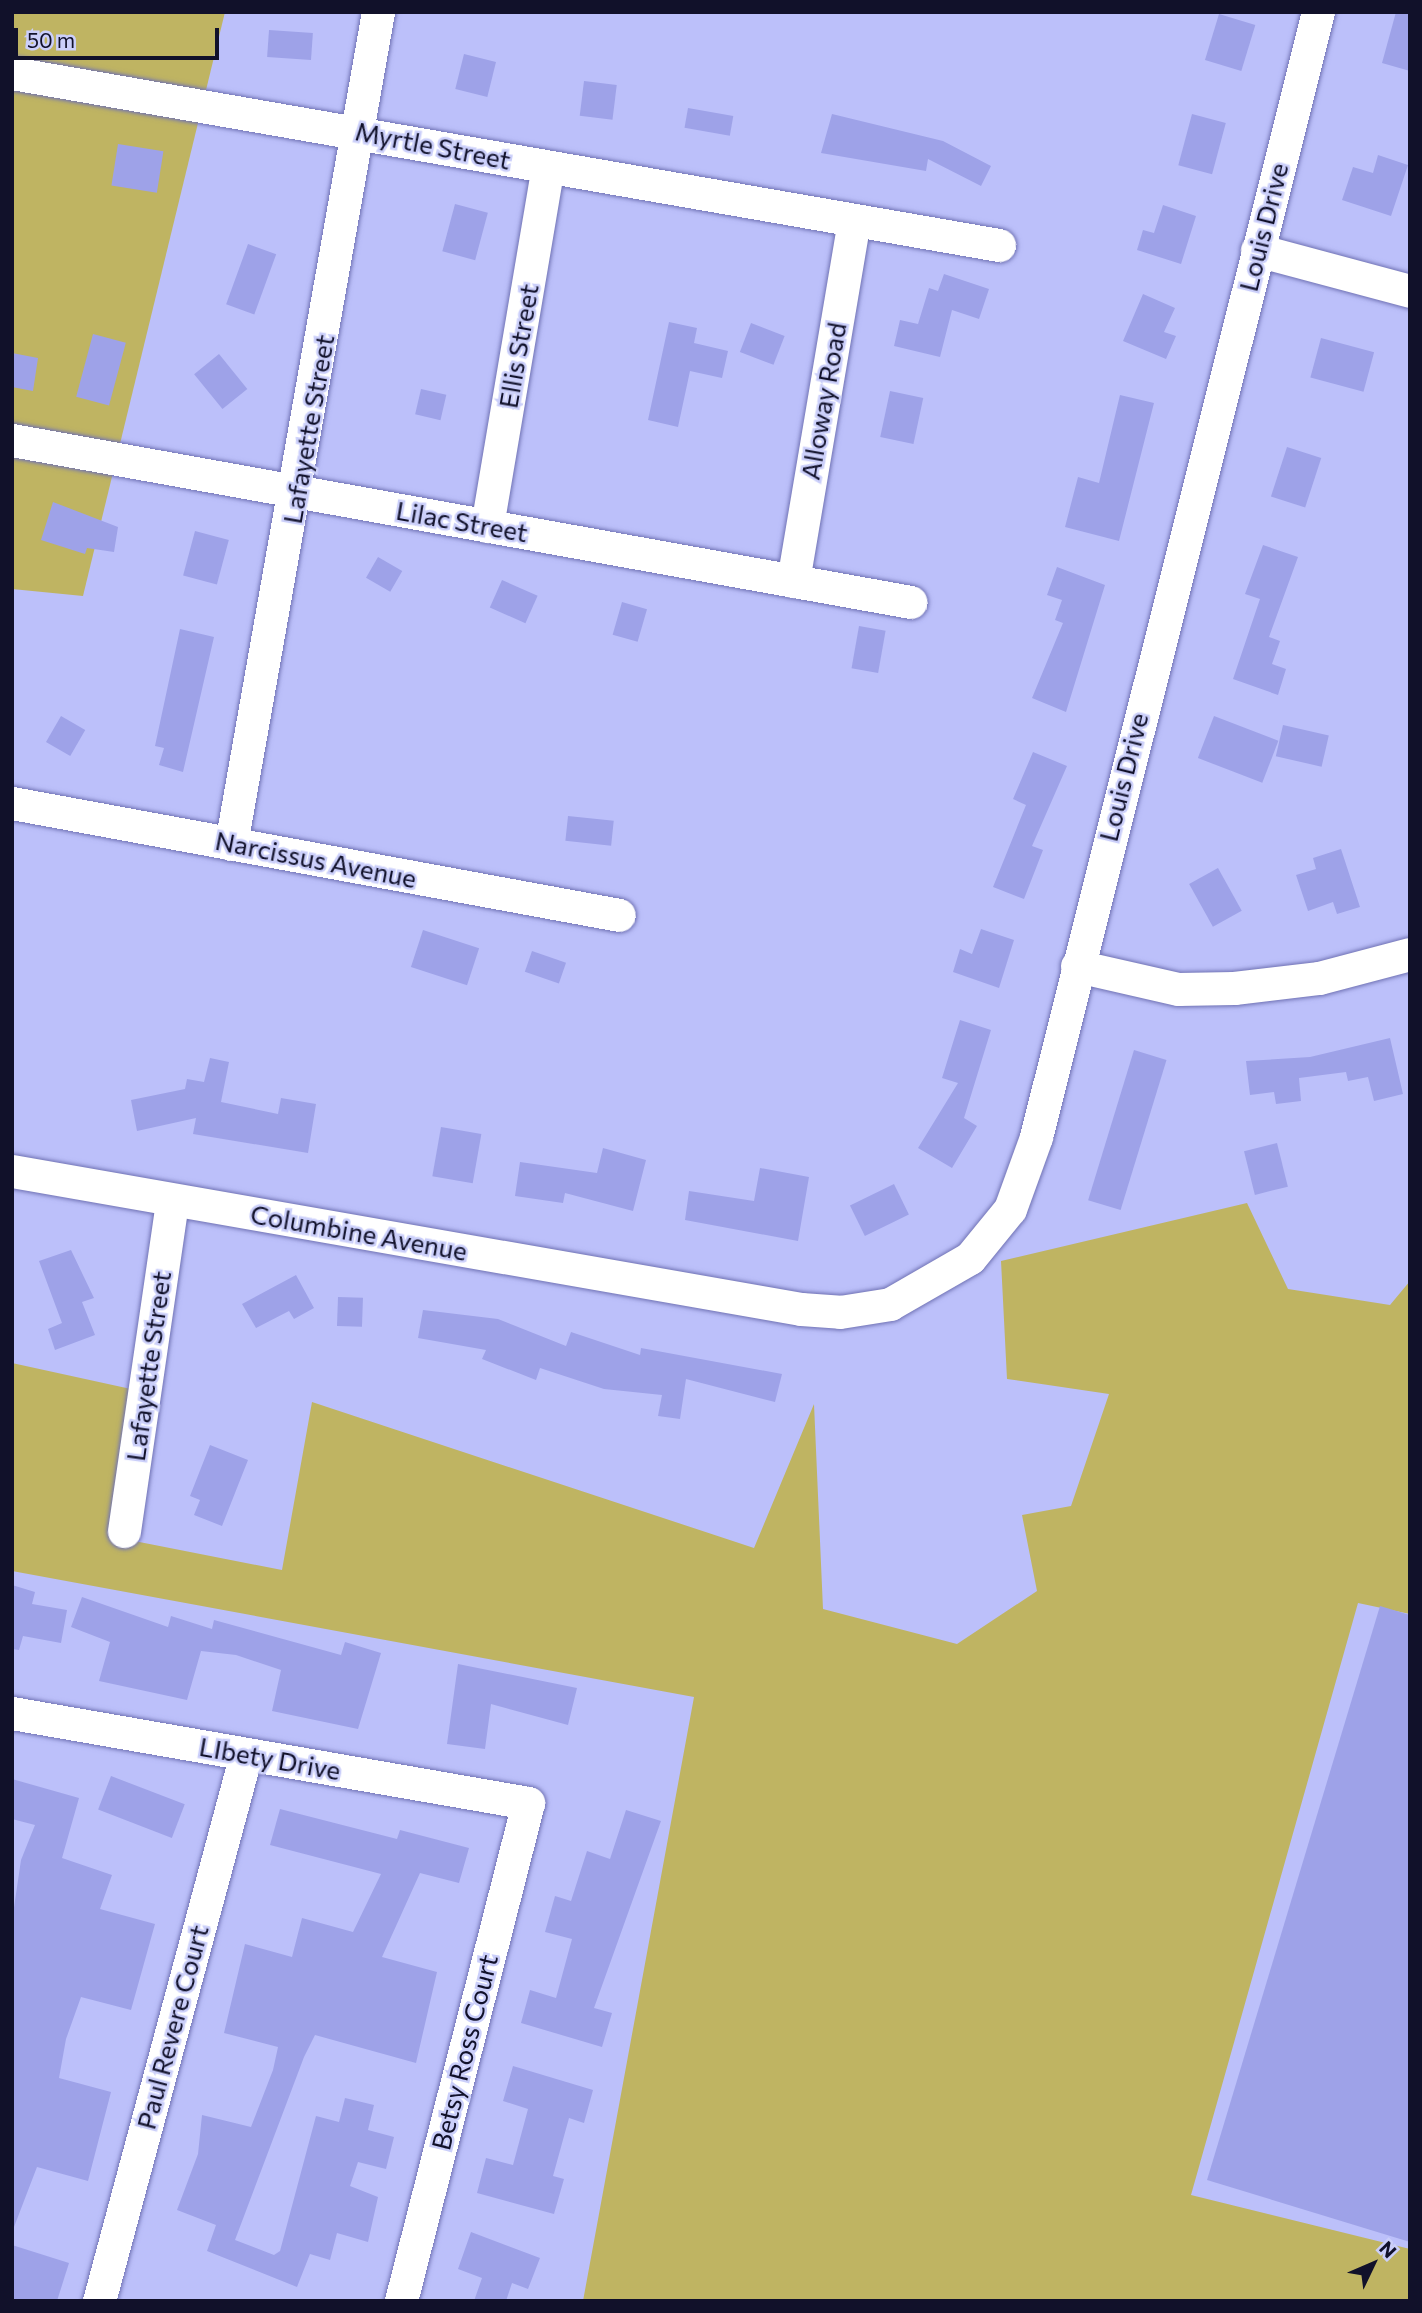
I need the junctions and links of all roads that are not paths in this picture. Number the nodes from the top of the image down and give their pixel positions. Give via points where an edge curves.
1 (378, 12) edge
2 (1318, 12) edge
3 (12, 73) edge
4 (358, 131) junction
5 (548, 167) junction
6 (854, 221) junction
7 (999, 245) dead end
8 (1257, 250) junction
9 (1410, 291) edge
10 (12, 440) edge
11 (298, 491) junction
12 (488, 526) junction
13 (793, 581) junction
14 (912, 603) dead end
15 (12, 803) edge
16 (231, 844) junction
17 (619, 915) dead end
18 (1410, 954) edge
19 (1077, 966) junction
20 (12, 1171) edge
21 (172, 1200) junction
22 (706, 1293) joint
23 (124, 1531) dead end
24 (12, 1713) edge
25 (246, 1754) junction
26 (528, 1804) joint
27 (99, 2301) edge
28 (401, 2301) edge

1 - 4 street, Lafayette Street
2 - 8 street, Louis Drive
3 - 4 street, Myrtle Street
4 - 5 street, Myrtle Street
4 - 11 street, Lafayette Street
5 - 6 street, Myrtle Street
5 - 12 street, Ellis Street
6 - 7 street, Myrtle Street
6 - 13 street, Alloway Road
8 - 9 street
8 - 19 street, Louis Drive
10 - 11 street, Lilac Street
11 - 12 street, Lilac Street
11 - 16 street, Lafayette Street
12 - 13 street, Lilac Street
13 - 14 street, Lilac Street
15 - 16 street, Narcissus Avenue
16 - 17 street, Narcissus Avenue
18 - 19 street via 1319,978 1234,988 1178,989
19 - 22 street, Louis Drive via 1036,1137 1010,1209 970,1258 890,1304 840,1312
20 - 21 street, Columbine Avenue
21 - 22 street, Columbine Avenue
21 - 23 street, Lafayette Street
24 - 25 street, LIbety Drive
25 - 26 street, LIbety Drive
25 - 27 street, Paul Revere Court
26 - 28 street, Betsy Ross Court

